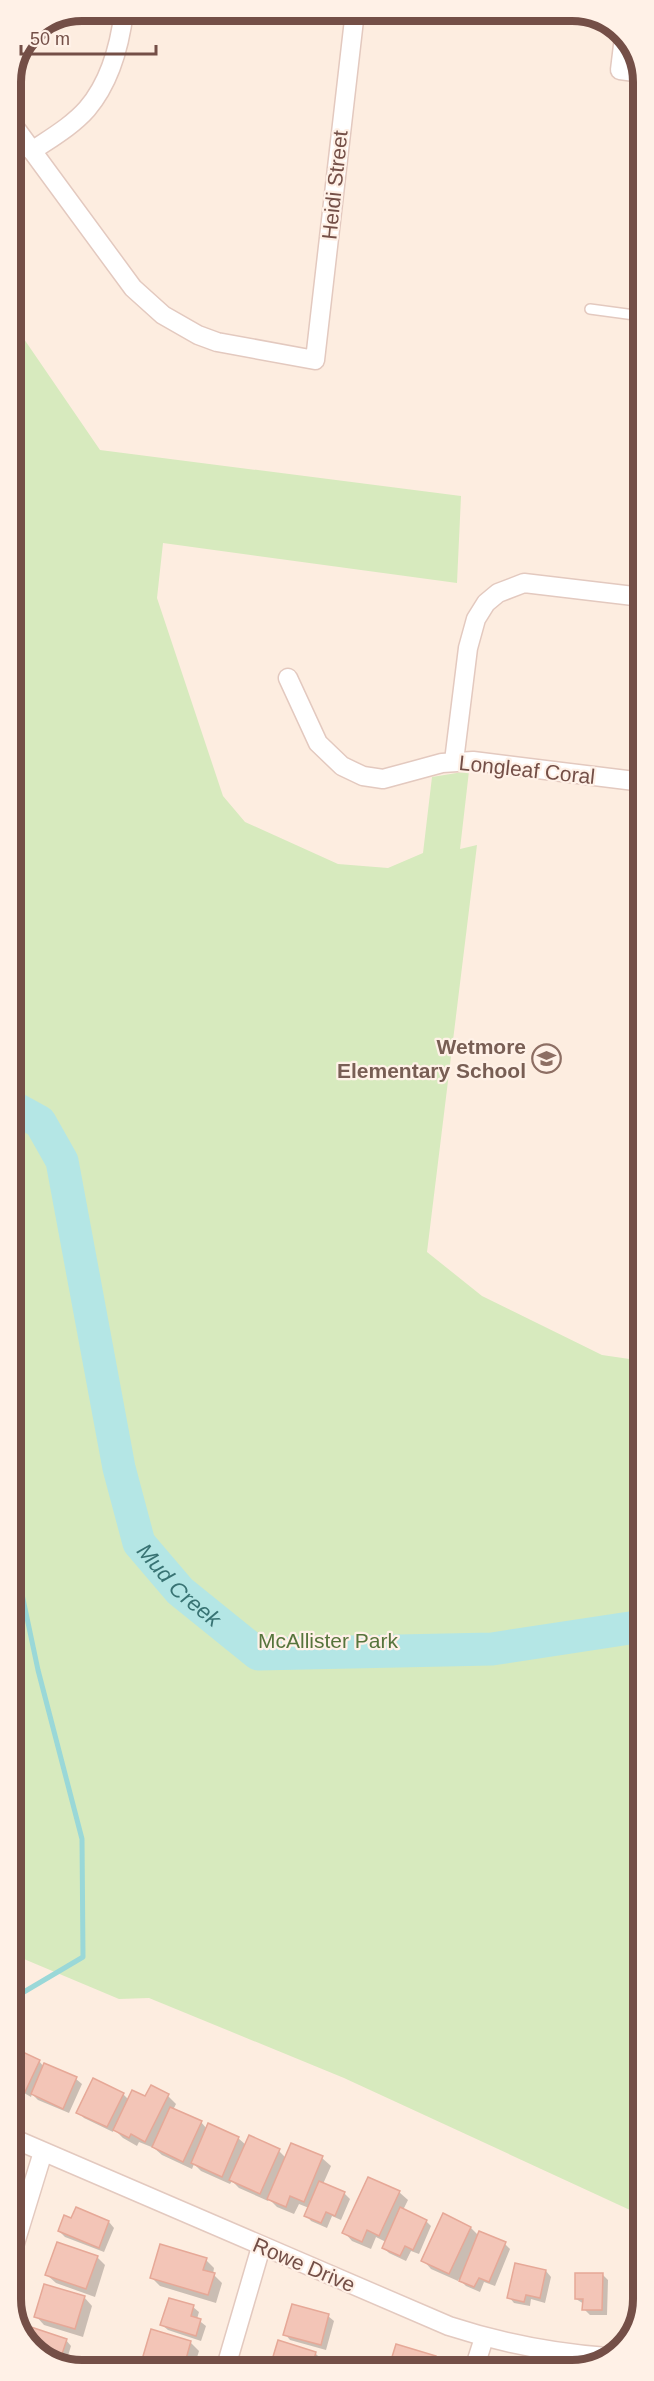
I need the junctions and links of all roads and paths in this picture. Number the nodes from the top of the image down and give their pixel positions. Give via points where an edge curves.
1 (122, 21) edge
2 (353, 21) edge
3 (623, 49) edge
4 (632, 72) edge
5 (21, 136) edge
6 (32, 151) junction
7 (590, 309) dead end
8 (633, 315) edge
9 (633, 596) edge
10 (288, 678) dead end
11 (454, 761) junction
12 (633, 781) edge
13 (21, 2142) edge
14 (43, 2152) junction
15 (21, 2224) edge
16 (261, 2247) junction
17 (483, 2338) junction
18 (593, 2356) edge
19 (228, 2360) edge
20 (477, 2360) edge

1 - 6 street via 106,80 88,108
2 - 6 street, Heidi Street via 315,360 217,342 163,315 133,288
3 - 4 street via 620,70
5 - 6 street
7 - 8 lane
9 - 11 street via 524,584 498,593 486,603 476,619 468,648
10 - 11 street, Longleaf Coral via 318,743 342,766 356,773 383,779
11 - 12 street, Longleaf Coral
13 - 14 street, Rowe Drive
14 - 15 street
14 - 16 street, Rowe Drive
16 - 17 street, Rowe Drive
16 - 19 street
17 - 18 street, Rowe Drive via 548,2352
17 - 20 street

